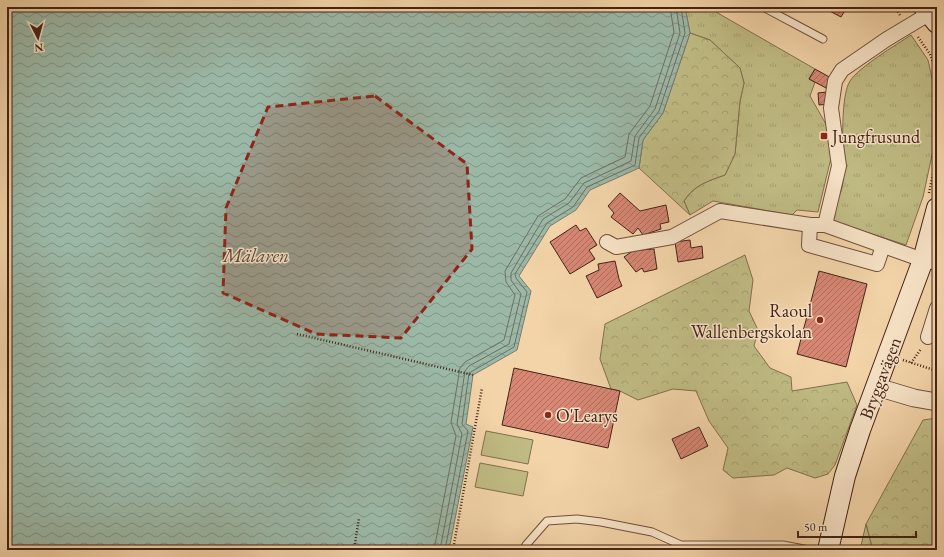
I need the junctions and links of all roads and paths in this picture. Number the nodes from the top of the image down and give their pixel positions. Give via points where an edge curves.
1 (763, 7) edge
2 (932, 13) edge
3 (822, 39) dead end
4 (937, 208) edge
5 (810, 225) junction
6 (825, 225) junction
7 (607, 242) dead end
8 (883, 246) junction
9 (930, 261) edge
10 (937, 308) edge
11 (297, 334) dead end
12 (928, 337) dead end
13 (911, 363) dead end
14 (937, 371) edge
15 (473, 374) dead end
16 (877, 387) junction
17 (482, 388) dead end
18 (937, 402) edge
19 (359, 518) dead end
20 (354, 550) edge
21 (453, 550) edge
22 (523, 550) edge
23 (809, 550) edge
24 (828, 550) edge

1 - 3 lane
2 - 6 street via 887,38 842,70 835,81 830,108 839,166
4 - 9 main road, Bryggavägen
5 - 6 street
5 - 7 street via 720,211 672,237 616,247
5 - 8 street via 809,245 878,264
6 - 8 street
8 - 9 street
9 - 16 main road, Bryggavägen
10 - 12 street
11 - 15 path
13 - 14 path
16 - 18 street
16 - 24 main road, Bryggavägen via 845,476
17 - 21 path
19 - 20 path
22 - 23 lane via 547,521 577,519 652,532 681,545 784,545

